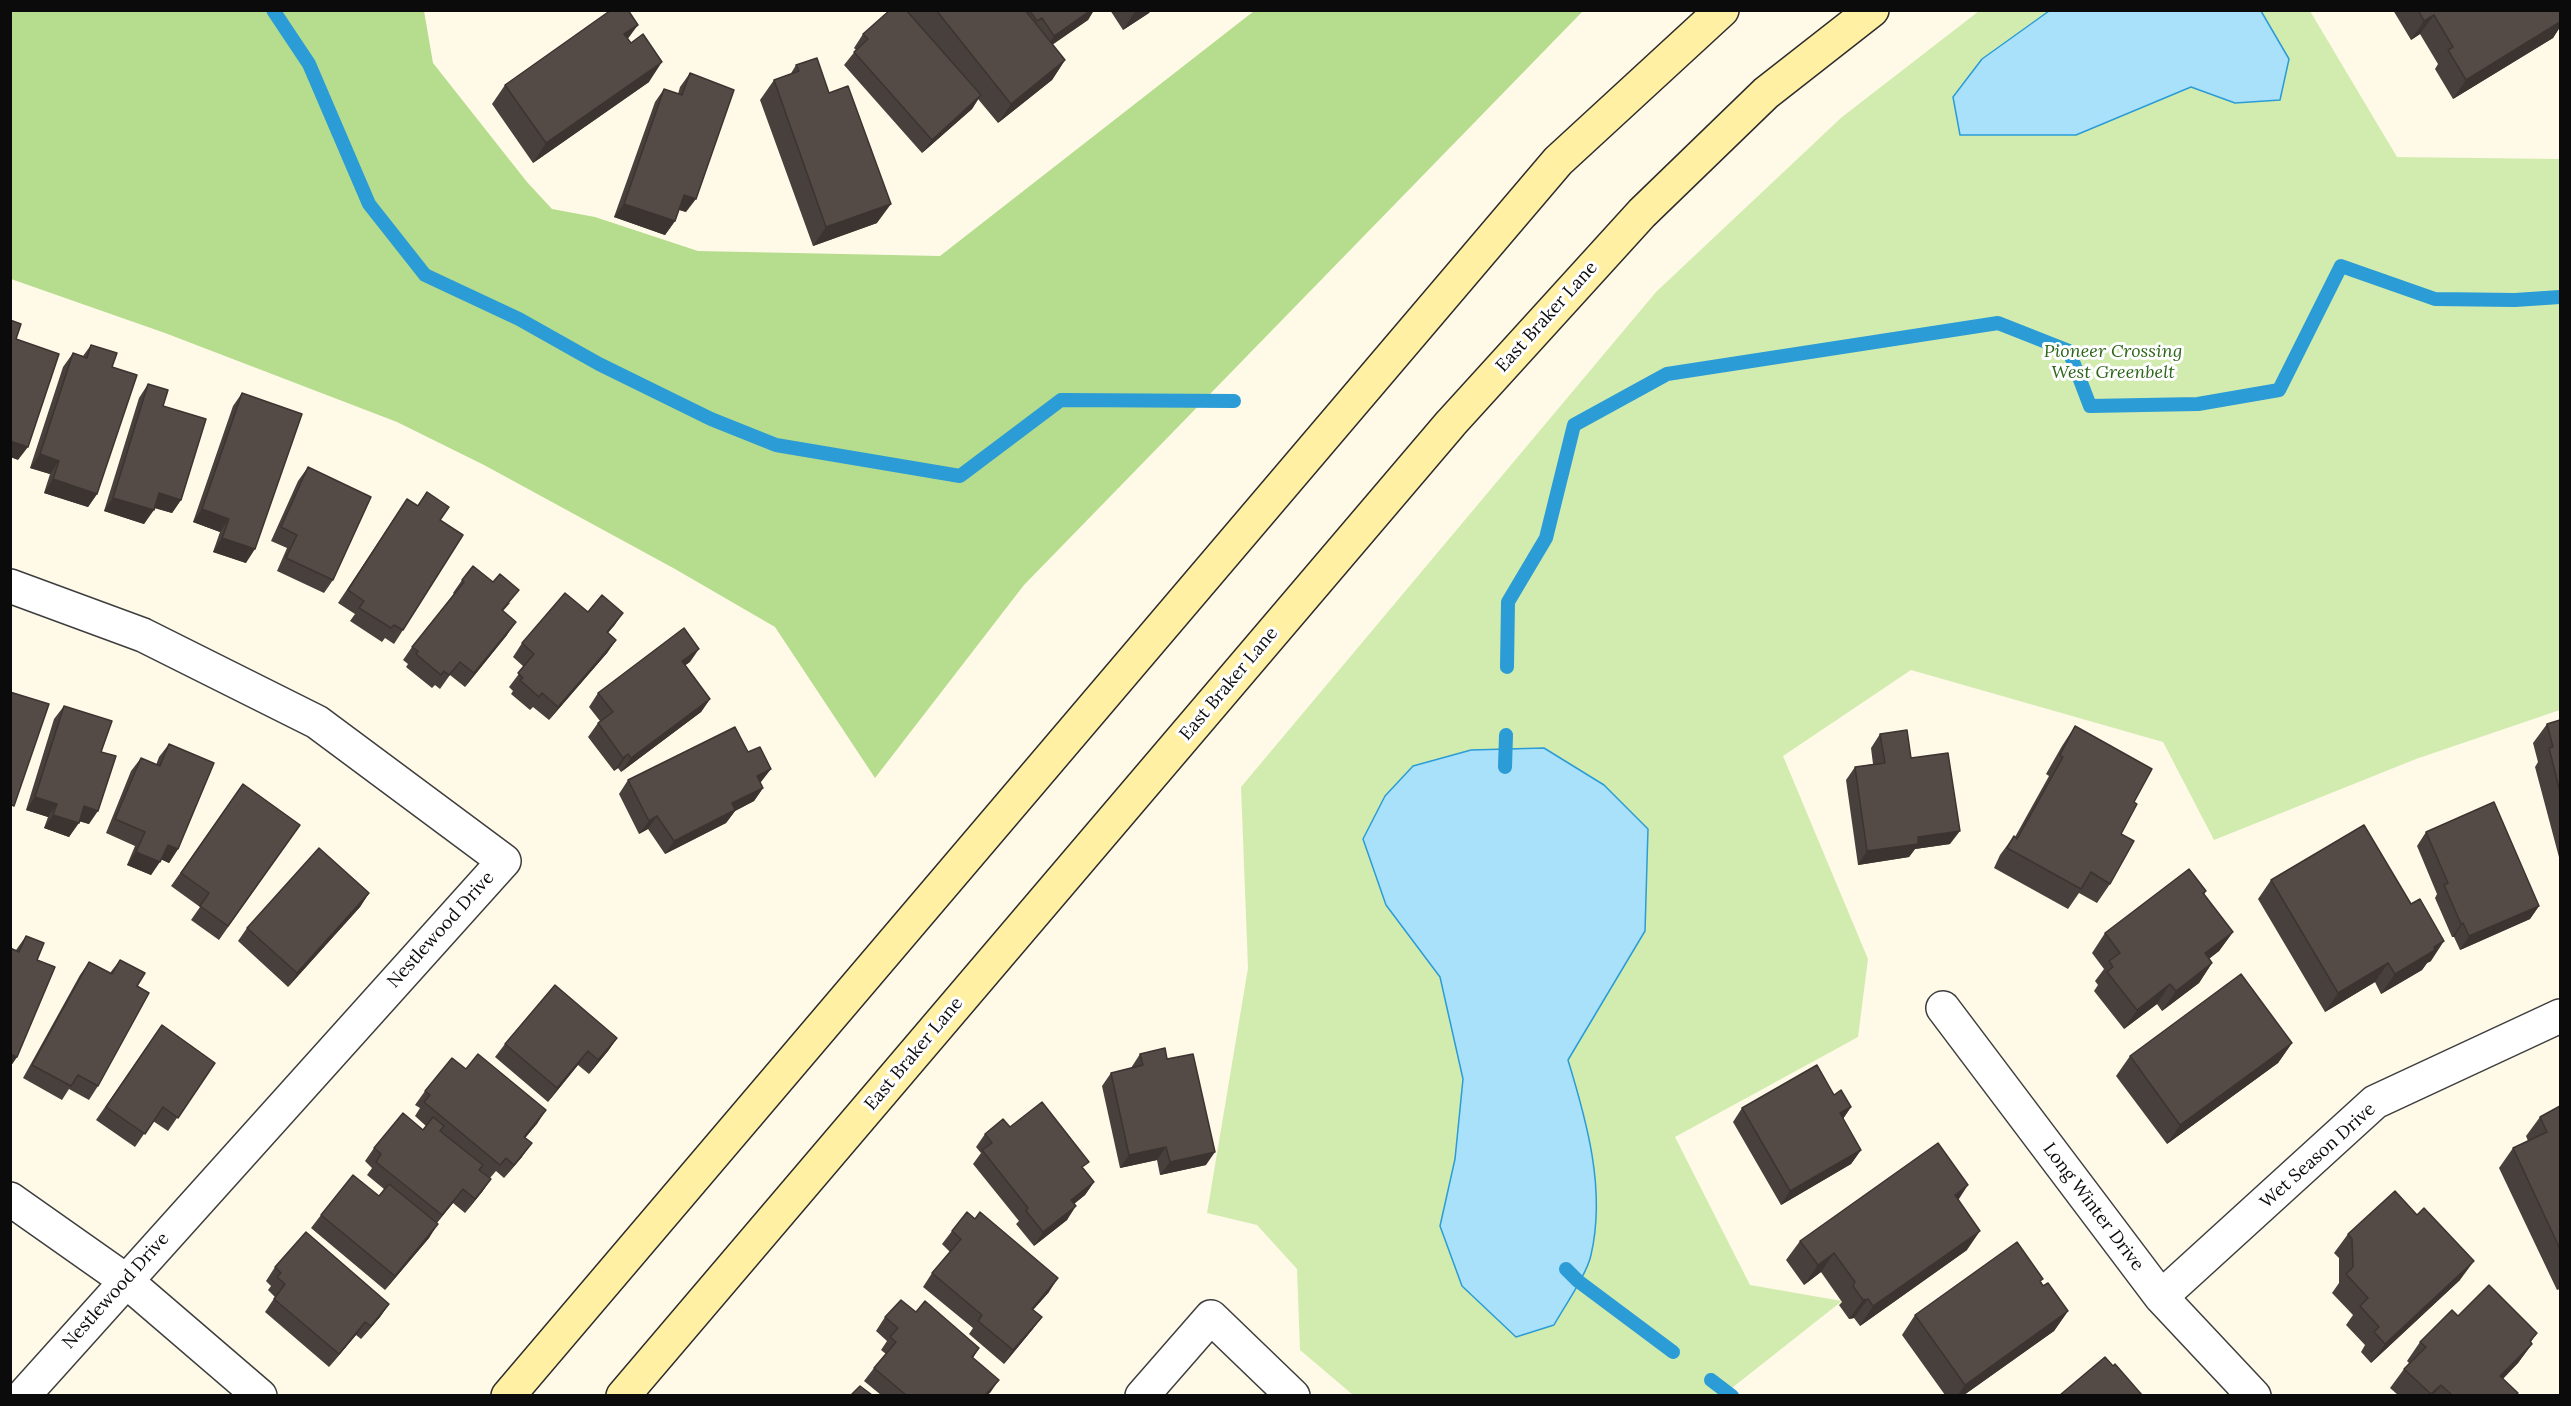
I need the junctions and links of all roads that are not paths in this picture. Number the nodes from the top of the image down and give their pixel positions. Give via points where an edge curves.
1 (1722, 10) edge
2 (1872, 10) edge
3 (10, 586) edge
4 (1943, 1008) dead end
5 (2560, 1016) edge
6 (10, 1199) edge
7 (126, 1280) junction
8 (2161, 1297) junction
9 (23, 1395) edge
10 (260, 1395) edge
11 (508, 1395) edge
12 (623, 1395) edge
13 (1142, 1395) edge
14 (1293, 1395) edge
15 (2254, 1395) edge

1 - 11 street via 1558,161
2 - 12 street, East Braker Lane via 1766,93 1642,213 1451,423
3 - 7 street, Nestlewood Drive via 143,635 317,722 504,861
4 - 8 street, Long Winter Drive
5 - 8 street, Wet Season Drive via 2376,1102
6 - 7 street
7 - 9 street, Nestlewood Drive
7 - 10 street
8 - 15 street, Long Winter Drive
13 - 14 street via 1211,1317

